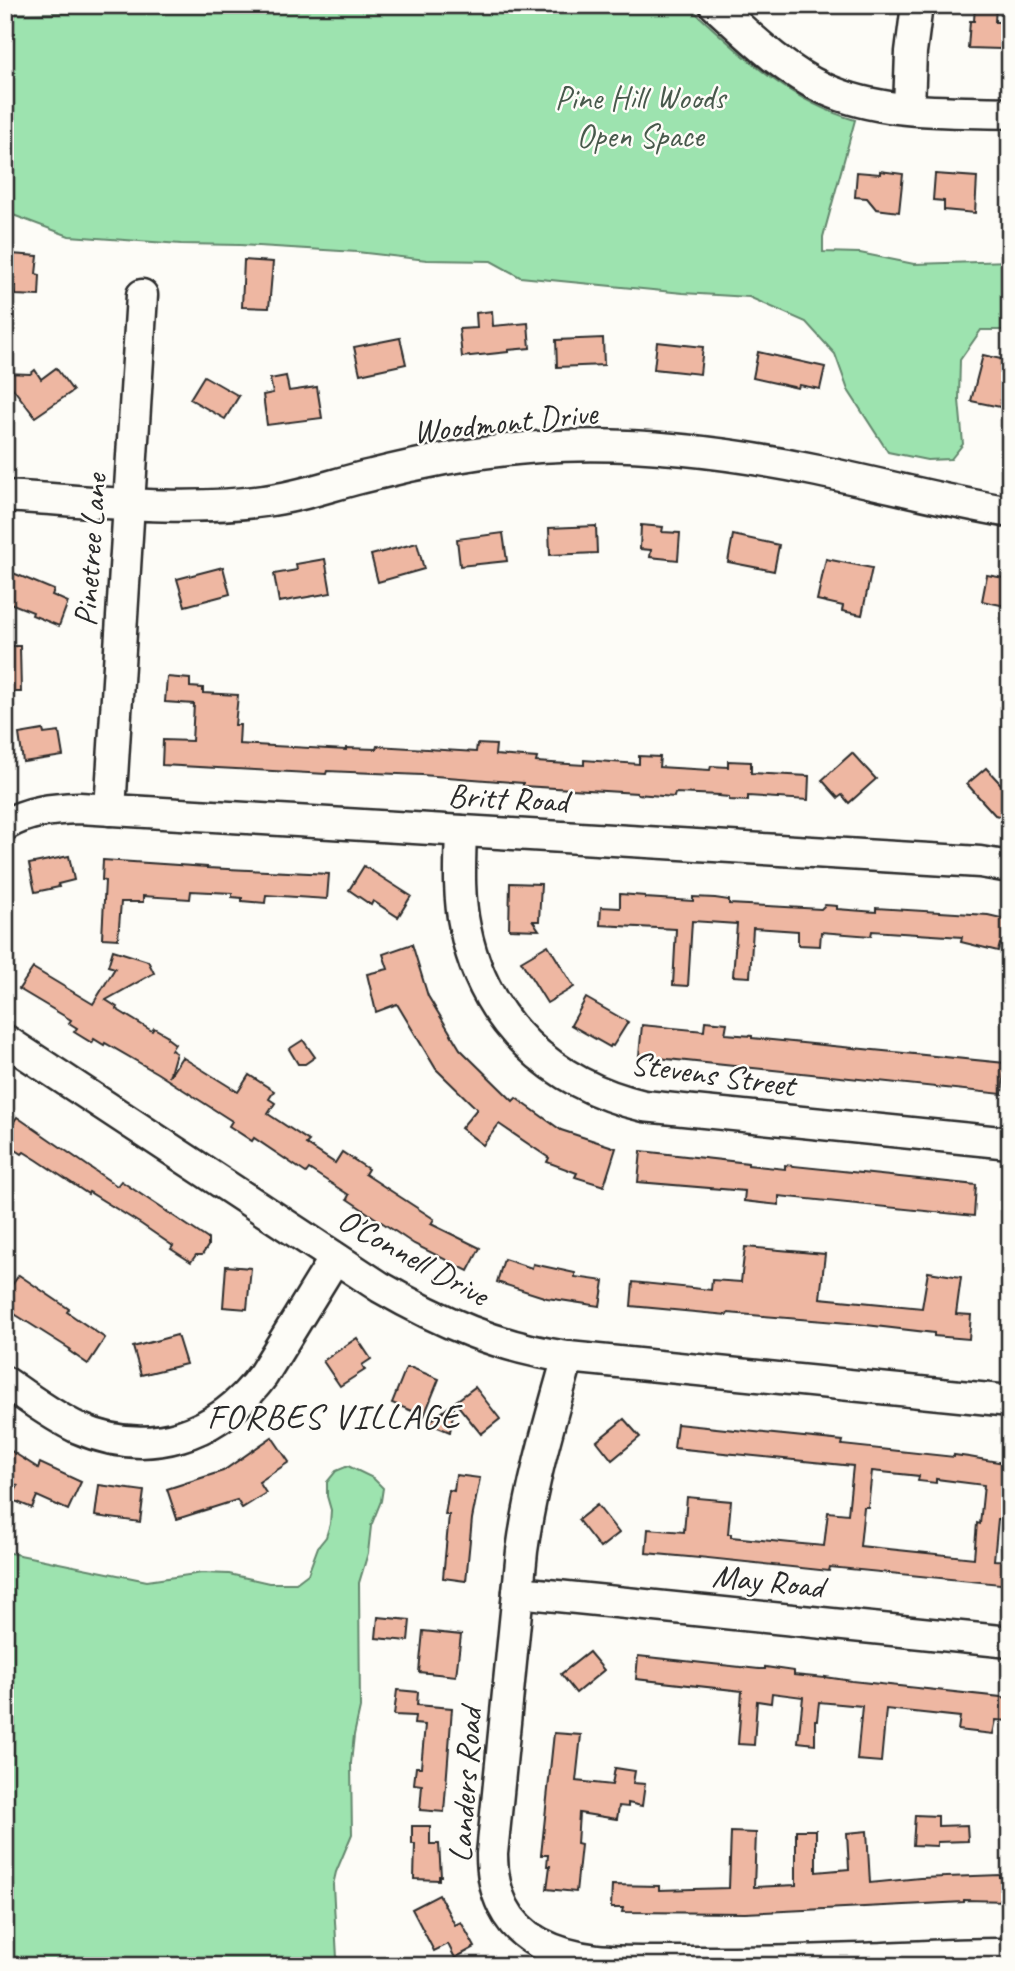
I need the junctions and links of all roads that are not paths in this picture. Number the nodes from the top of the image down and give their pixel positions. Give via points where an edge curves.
1 (715, 5) edge
2 (917, 5) edge
3 (909, 108) junction
4 (1010, 113) edge
5 (142, 295) dead end
6 (5, 496) edge
7 (129, 503) junction
8 (1010, 512) edge
9 (110, 810) junction
10 (5, 825) edge
11 (461, 831) junction
12 (1010, 867) edge
13 (5, 1040) edge
14 (1010, 1143) edge
15 (335, 1258) junction
16 (568, 1357) junction
17 (5, 1382) edge
18 (1010, 1401) edge
19 (519, 1592) junction
20 (1010, 1642) edge
21 (1010, 1954) edge
22 (540, 1956) edge

1 - 3 street via 772,55 825,89 874,104
2 - 3 street
3 - 4 street
5 - 7 street, Pinetree Lane
6 - 7 street, Woodmont Drive
7 - 8 street, Woodmont Drive via 194,506 267,501 443,459 589,446 757,460
7 - 9 street, Pinetree Lane
9 - 10 street, Britt Road via 47,810
9 - 11 street, Britt Road
11 - 12 street, Britt Road
11 - 14 street, Stevens Street via 464,926 478,973 498,1010 525,1043 577,1082 644,1106
13 - 15 street, O'Connell Drive
15 - 16 street, O'Connell Drive via 404,1301 454,1325 506,1344
15 - 17 street via 250,1392 218,1420 187,1434 142,1441 97,1435 63,1420
16 - 18 street, O'Connell Drive
16 - 19 street, Landers Road via 533,1487
19 - 20 street, May Road
19 - 22 street, Landers Road via 492,1871 508,1916
21 - 22 street, Landers Road via 615,1962

